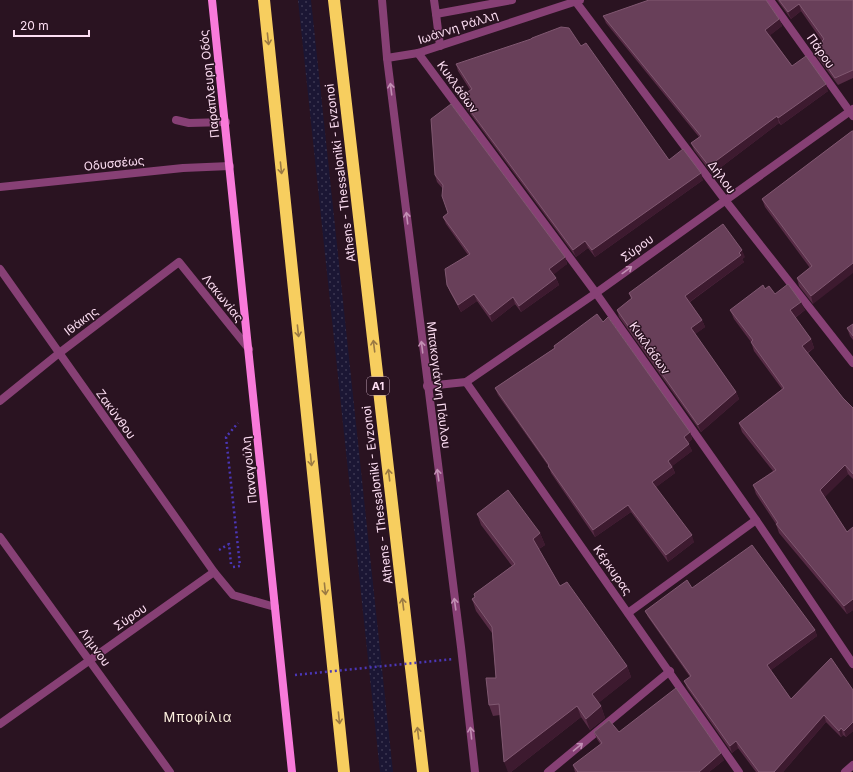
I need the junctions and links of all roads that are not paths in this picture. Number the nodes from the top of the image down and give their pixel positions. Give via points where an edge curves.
1 (212, 0) edge
2 (264, 0) edge
3 (334, 0) edge
4 (382, 0) edge
5 (434, 0) edge
6 (512, 0) edge
7 (770, 0) edge
8 (578, 1) edge
9 (436, 14) junction
10 (440, 46) junction
11 (418, 53) junction
12 (387, 58) junction
13 (852, 112) edge
14 (176, 120) dead end
15 (226, 122) junction
16 (230, 166) junction
17 (0, 187) edge
18 (725, 200) junction
19 (179, 262) joint
20 (0, 269) edge
21 (596, 293) junction
22 (249, 350) junction
23 (58, 354) junction
24 (853, 363) edge
25 (466, 382) junction
26 (427, 386) junction
27 (0, 401) edge
28 (756, 520) junction
29 (0, 537) edge
30 (214, 572) junction
31 (275, 607) junction
32 (628, 613) junction
33 (90, 660) junction
34 (853, 664) edge
35 (670, 671) junction
36 (0, 724) edge
37 (853, 765) edge
38 (551, 771) edge
39 (170, 772) edge
40 (292, 772) edge
41 (344, 772) edge
42 (422, 772) edge
43 (475, 772) edge
44 (739, 772) edge
45 (845, 772) edge

1 - 15 street, Παράπλευρη Οδός
2 -> 41 highway
42 -> 3 highway, Athens - Thessaloniki - Evzonoi / Α1
4 - 12 street, Μπακογιάννη Πάυλου
5 - 9 street
6 - 9 street
7 - 13 street, Πάρου
8 - 10 street, Ιωάννη Ράλλη
8 - 18 street, Δήλου
9 - 10 street
10 - 11 street, Ιωάννη Ράλλη
11 - 12 street, Ιωάννη Ράλλη
11 - 21 street, Κυκλάδων
26 -> 12 street, Μπακογιάννη Πάυλου
13 - 18 street, Σύρου
14 - 15 street via 189,123
15 - 16 street, Παράπλευρη Οδός
16 - 17 street, Οδυσσέως via 183,168
16 - 22 street, Παναγούλη
21 -> 18 street, Σύρου
18 - 24 street, Δήλου
19 - 22 street, Λακωνίας
19 - 23 street, Ιθάκης
20 - 23 street, Ζακύνθου
21 - 25 street, Σύρου
21 - 28 street, Κυκλάδων
22 - 31 street, Παναγούλη
23 - 27 street, Ιθάκης
23 - 30 street, Ζακύνθου
25 - 26 street, Σύρου
25 - 32 street, Κέρκυρας
43 -> 26 street, Μπακογιάννη Πάυλου
28 - 32 street
28 - 34 street, Κυκλάδων
29 - 33 street, Λήμνου
30 - 31 street via 233,595
30 - 33 street, Σύρου
31 - 40 street, Παναγούλη
32 - 35 street, Κέρκυρας
33 - 36 street, Σύρου
33 - 39 street, Λήμνου
38 -> 35 street
35 - 44 street, Κέρκυρας
37 - 45 street

